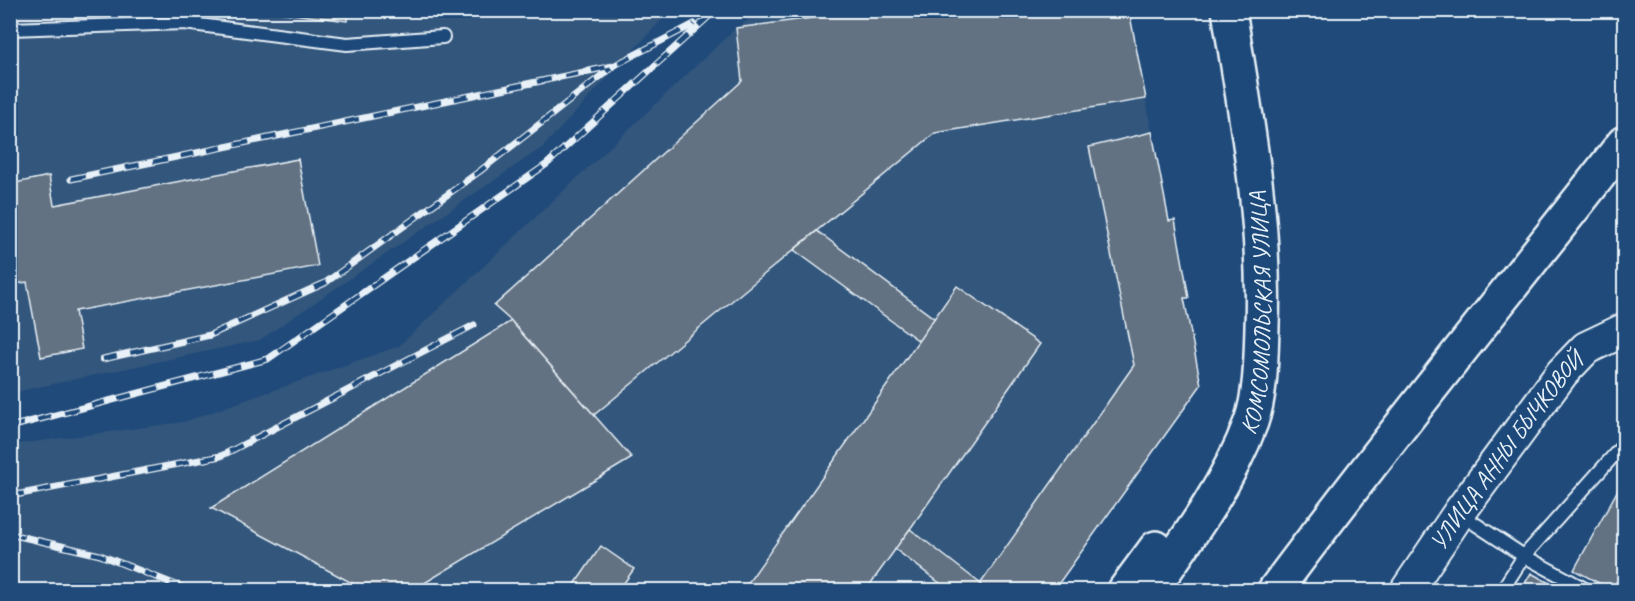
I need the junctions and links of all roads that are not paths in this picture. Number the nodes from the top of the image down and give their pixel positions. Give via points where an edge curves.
1 (1229, 10) edge
2 (10, 29) edge
3 (443, 37) dead end
4 (1620, 153) edge
5 (1624, 330) edge
6 (1258, 380) junction
7 (1624, 444) edge
8 (1459, 513) junction
9 (1524, 556) junction
10 (1125, 591) edge
11 (1152, 591) edge
12 (1275, 591) edge
13 (1407, 591) edge
14 (1502, 591) edge
15 (1587, 591) edge

1 - 6 main road, КОМСОМОЛЬСКАЯ УЛИЦА via 1263,241
2 - 3 lane via 184,22 347,44
4 - 12 main road via 1364,471
5 - 8 street, УЛИЦА АННЫ БЫЧКОВОЙ via 1586,348 1562,373
6 - 10 main road via 1187,505
6 - 11 main road, КОМСОМОЛЬСКАЯ УЛИЦА via 1252,420 1235,460 1211,505
7 - 9 lane
8 - 9 lane
8 - 13 street, УЛИЦА АННЫ БЫЧКОВОЙ
9 - 14 lane
9 - 15 lane

